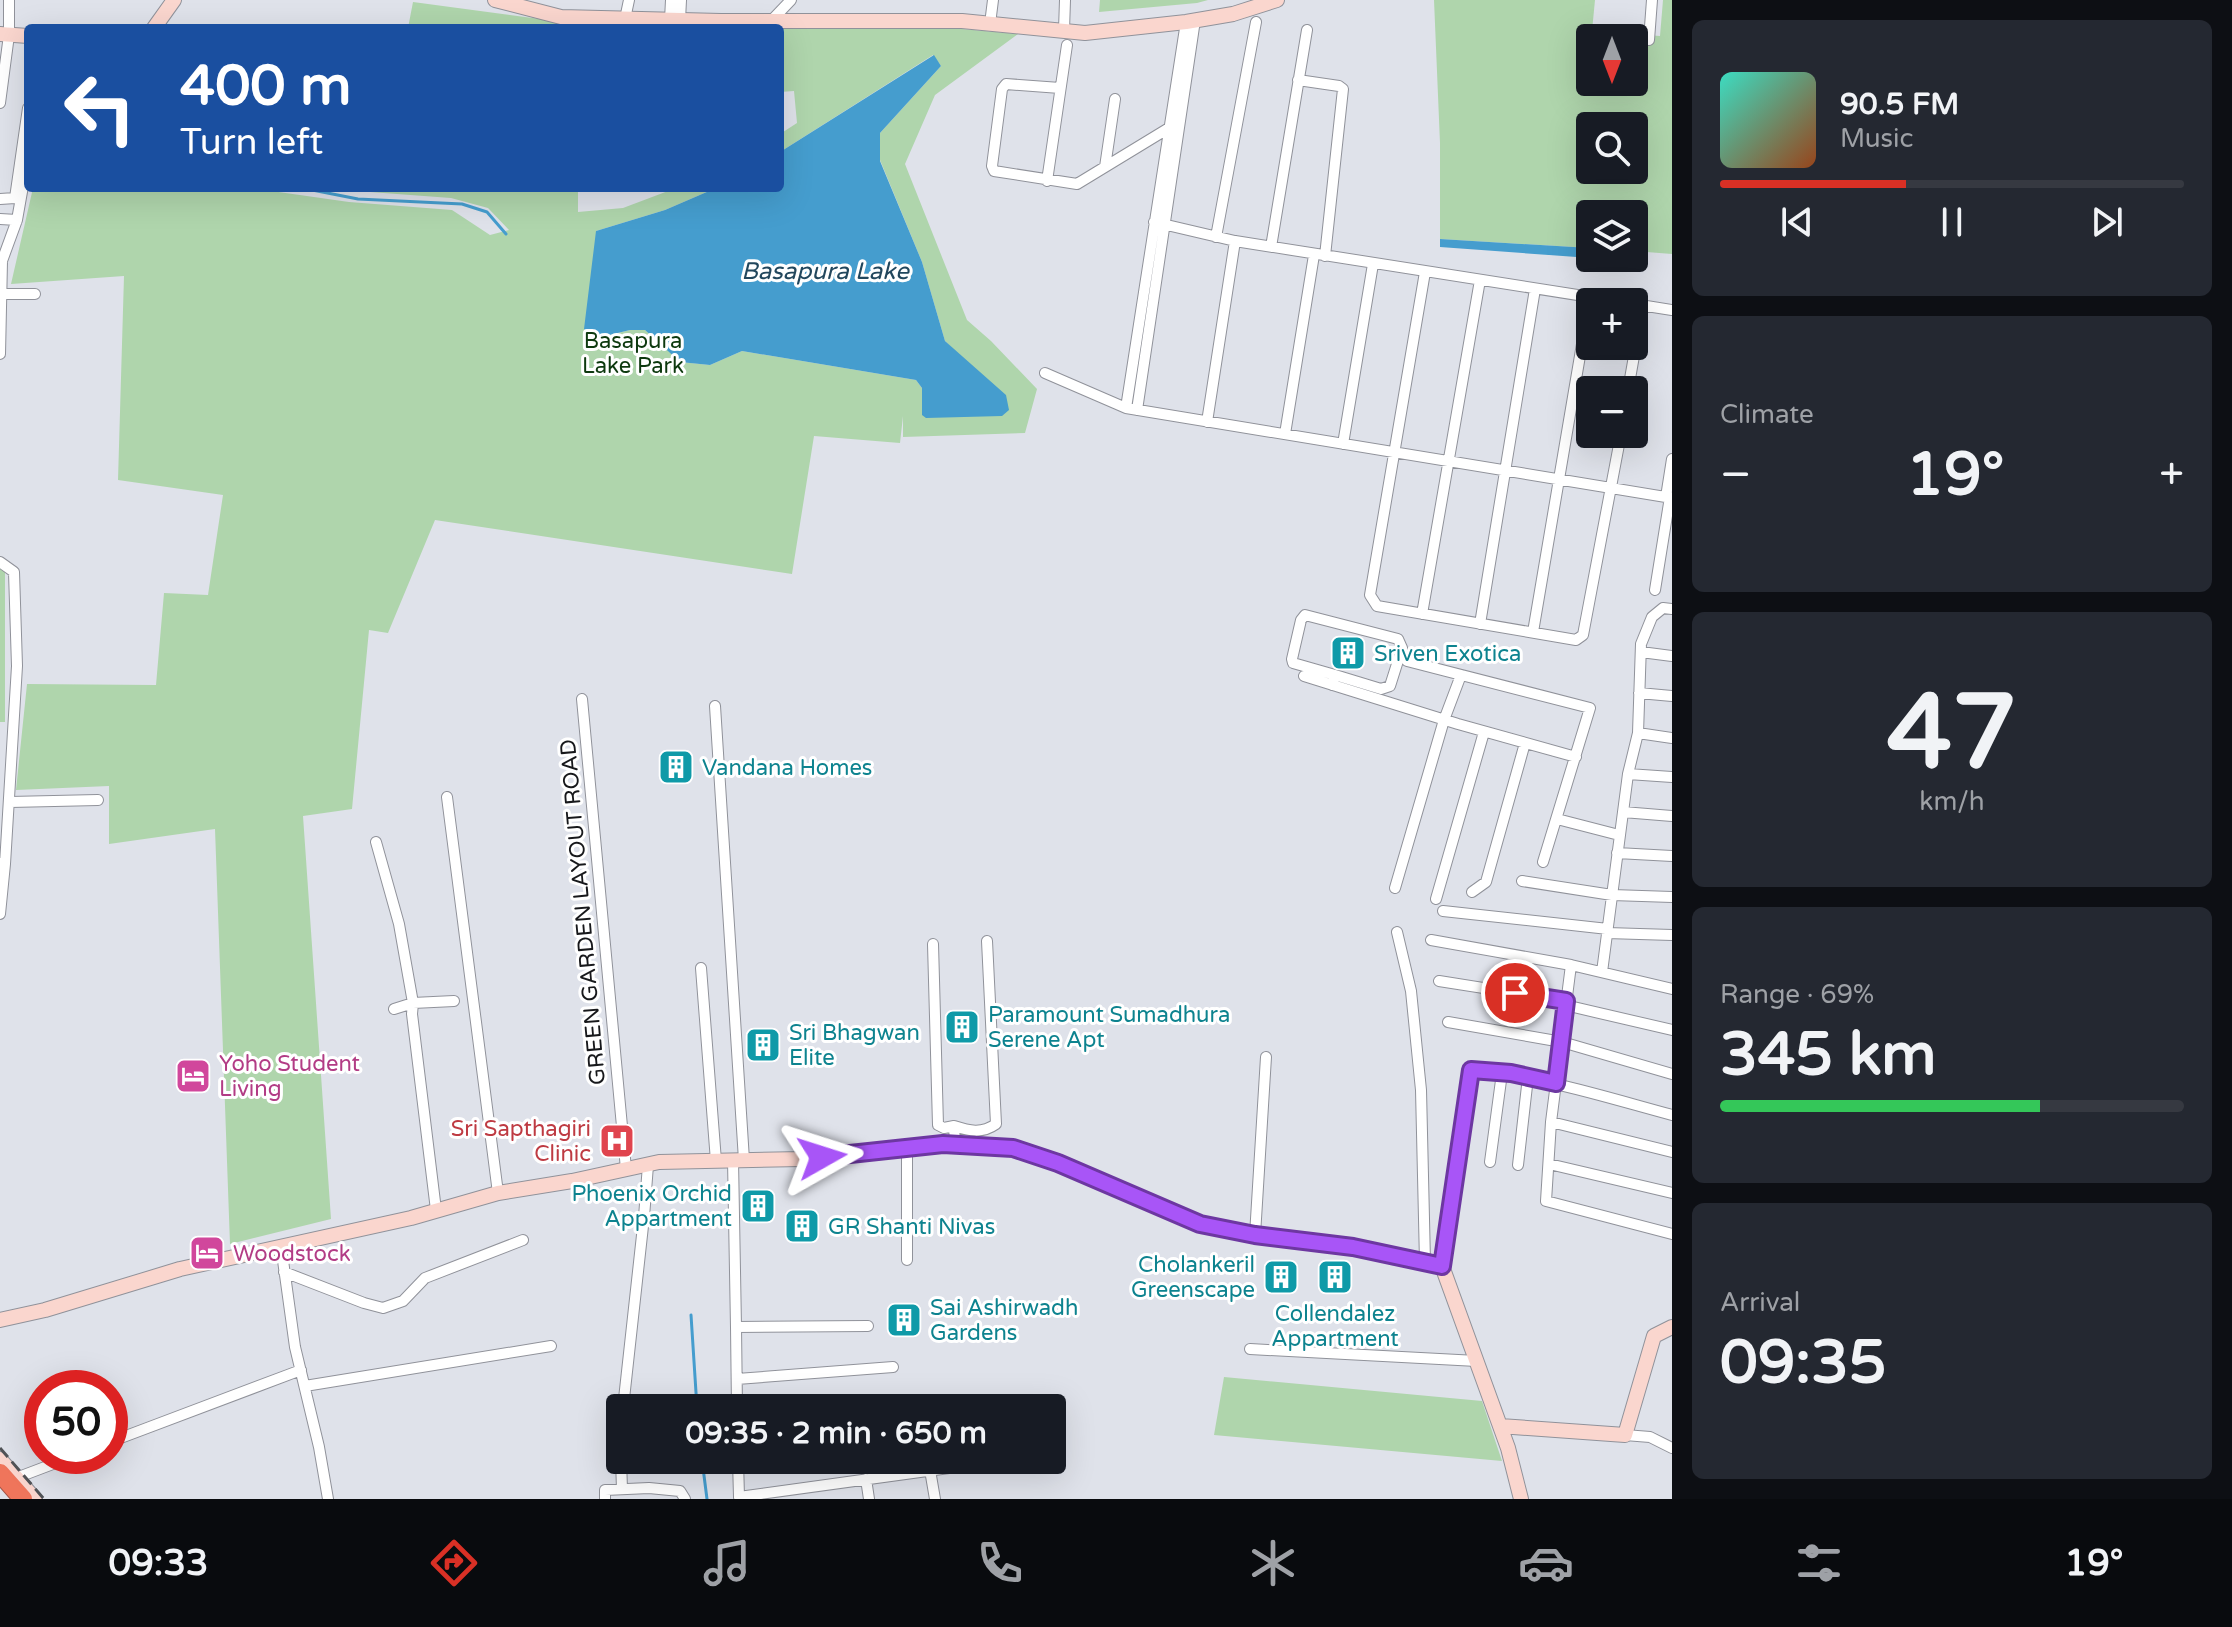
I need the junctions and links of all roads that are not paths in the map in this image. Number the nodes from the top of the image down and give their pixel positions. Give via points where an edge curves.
1 (9, 0) edge
2 (174, 0) edge
3 (495, 0) edge
4 (629, 0) edge
5 (671, 0) edge
6 (681, 0) edge
7 (791, 0) edge
8 (993, 0) edge
9 (1065, 0) edge
10 (1277, 0) edge
11 (1652, 0) edge
12 (625, 19) junction
13 (675, 20) junction
14 (771, 21) junction
15 (1190, 21) junction
16 (1256, 22) dead end
17 (157, 24) edge
18 (721, 24) edge
19 (990, 24) junction
20 (1307, 30) dead end
21 (4, 34) edge
22 (24, 36) edge
23 (1065, 38) junction
24 (1649, 40) dead end
25 (1298, 80) junction
26 (1060, 88) junction
27 (1115, 99) dead end
28 (0, 103) edge
29 (1169, 128) junction
30 (24, 136) edge
31 (1105, 167) junction
32 (24, 181) edge
33 (1047, 181) junction
34 (0, 199) edge
35 (0, 219) edge
36 (17, 220) junction
37 (1160, 224) junction
38 (1216, 237) junction
39 (1235, 241) junction
40 (1271, 247) junction
41 (1319, 255) junction
42 (1373, 264) junction
43 (1425, 272) junction
44 (1480, 280) junction
45 (1535, 289) junction
46 (0, 294) edge
47 (35, 294) dead end
48 (1576, 295) edge
49 (1648, 306) edge
50 (1672, 310) edge
51 (0, 354) edge
52 (1579, 360) edge
53 (1045, 373) dead end
54 (1132, 409) junction
55 (1207, 422) junction
56 (1285, 434) junction
57 (1343, 444) junction
58 (1618, 448) edge
59 (1395, 453) junction
60 (1672, 459) edge
61 (1449, 461) junction
62 (1507, 470) junction
63 (1558, 479) junction
64 (1611, 488) junction
65 (1669, 497) edge
66 (0, 562) edge
67 (1655, 590) dead end
68 (1672, 609) edge
69 (1422, 614) junction
70 (1480, 624) junction
71 (1533, 632) junction
72 (1641, 652) junction
73 (1672, 656) edge
74 (1407, 661) dead end
75 (1461, 675) junction
76 (1304, 676) dead end
77 (1333, 680) junction
78 (1357, 687) junction
79 (1639, 693) junction
80 (1672, 696) edge
81 (582, 699) dead end
82 (715, 706) dead end
83 (1444, 720) junction
84 (1484, 732) junction
85 (1638, 733) junction
86 (1672, 738) edge
87 (1525, 743) junction
88 (1576, 757) junction
89 (1628, 774) junction
90 (1672, 777) edge
91 (447, 797) dead end
92 (98, 800) dead end
93 (10, 802) junction
94 (1623, 812) junction
95 (1672, 816) edge
96 (1557, 819) junction
97 (1619, 835) junction
98 (376, 842) dead end
99 (1617, 853) junction
100 (1672, 856) edge
101 (1543, 862) dead end
102 (3, 864) edge
103 (1522, 881) dead end
104 (1395, 888) dead end
105 (1472, 892) dead end
106 (1, 895) edge
107 (1612, 895) junction
108 (1672, 897) edge
109 (1436, 899) dead end
110 (1443, 911) dead end
111 (0, 914) edge
112 (1607, 931) junction
113 (1397, 932) dead end
114 (1672, 935) edge
115 (1431, 940) dead end
116 (987, 941) dead end
117 (933, 944) dead end
118 (1571, 965) junction
119 (701, 968) dead end
120 (1602, 972) junction
121 (1439, 981) dead end
122 (1672, 989) edge
123 (454, 1001) dead end
124 (413, 1003) junction
125 (1565, 1003) junction
126 (394, 1009) dead end
127 (1448, 1022) dead end
128 (1672, 1030) edge
129 (1562, 1042) junction
130 (1266, 1057) dead end
131 (1502, 1073) junction
132 (1672, 1074) edge
133 (1528, 1077) junction
134 (1556, 1083) junction
135 (1672, 1115) edge
136 (1551, 1122) junction
137 (954, 1126) junction
138 (955, 1144) junction
139 (907, 1148) junction
140 (1672, 1152) edge
141 (739, 1160) junction
142 (716, 1161) junction
143 (1490, 1162) dead end
144 (1549, 1164) junction
145 (648, 1165) junction
146 (1518, 1165) dead end
147 (626, 1169) junction
148 (498, 1193) junction
149 (1672, 1193) edge
150 (436, 1210) junction
151 (1672, 1234) edge
152 (1255, 1235) junction
153 (523, 1240) dead end
154 (281, 1246) junction
155 (907, 1260) dead end
156 (1425, 1262) junction
157 (1442, 1266) junction
158 (284, 1272) junction
159 (0, 1320) edge
160 (868, 1326) dead end
161 (736, 1327) junction
162 (1672, 1327) edge
163 (551, 1346) dead end
164 (1250, 1349) dead end
165 (1477, 1361) junction
166 (893, 1367) dead end
167 (301, 1370) junction
168 (737, 1379) junction
169 (305, 1386) junction
170 (625, 1394) edge
171 (737, 1394) edge
172 (1500, 1426) junction
173 (128, 1435) edge
174 (1625, 1435) junction
175 (1672, 1448) edge
176 (0, 1459) edge
177 (621, 1474) edge
178 (738, 1474) edge
179 (902, 1474) edge
180 (931, 1474) edge
181 (8, 1475) edge
182 (866, 1479) junction
183 (806, 1487) junction
184 (622, 1489) junction
185 (0, 1491) edge
186 (7, 1499) edge
187 (23, 1499) edge
188 (35, 1499) edge
189 (328, 1499) edge
190 (605, 1499) edge
191 (685, 1499) edge
192 (809, 1499) edge
193 (869, 1499) edge
194 (935, 1499) edge
195 (1521, 1499) edge

1 - 21 street
2 - 17 main road
3 - 12 main road via 561,17
4 - 12 street
5 - 13 street
6 - 13 street
7 - 14 street
8 - 19 street
9 - 23 street
10 - 15 main road
11 - 24 street
12 - 13 main road
13 - 18 main road
14 - 18 main road
14 - 19 main road
15 - 23 main road
15 - 29 street
15 - 37 street
16 - 38 street
19 - 23 main road
20 - 25 street
21 - 22 main road
21 - 28 street
23 - 26 street
25 - 40 street
25 - 41 street via 1339,86 1344,97
26 - 33 street
26 - 33 street via 1014,83 1002,89 994,171
27 - 31 street
29 - 31 street
29 - 37 street
30 - 34 street via 15,198
31 - 33 street via 1077,184
32 - 36 street
35 - 36 street
36 - 46 street via 2,261
37 - 38 street
37 - 54 street
38 - 39 street
39 - 40 street
39 - 55 street
40 - 41 street
41 - 42 street
41 - 56 street
42 - 43 street
42 - 57 street
43 - 44 street
43 - 59 street
44 - 45 street
44 - 61 street
45 - 48 street
45 - 62 street
46 - 47 street
46 - 51 street
49 - 50 street
52 - 63 street
53 - 54 street
54 - 55 street
55 - 56 street
56 - 57 street
57 - 59 street
58 - 64 street
59 - 61 street
59 - 69 street via 1371,599 1377,606
60 - 65 street
61 - 62 street
61 - 69 street
62 - 63 street
62 - 70 street
63 - 64 street
63 - 71 street
64 - 65 street
64 - 71 street via 1583,635 1576,640
65 - 67 street
66 - 93 street via 14,572 17,666
68 - 72 street via 1663,608 1652,617
69 - 70 street
70 - 71 street
72 - 73 street
72 - 79 street
74 - 75 street
75 - 83 street
75 - 88 street via 1590,708
76 - 77 street
77 - 78 street
77 - 78 street via 1293,663 1305,615 1401,643 1390,686
78 - 83 street
79 - 80 street
79 - 85 street
81 - 147 street, GREEN GARDEN LAYOUT ROAD
82 - 141 street
83 - 84 street
83 - 104 street
84 - 87 street
84 - 109 street
85 - 86 street
85 - 89 street
87 - 88 street
87 - 105 street via 1486,882
88 - 96 street
89 - 90 street
89 - 94 street
91 - 148 street
92 - 93 street
93 - 102 street
94 - 95 street
94 - 97 street
96 - 97 street
96 - 101 street
97 - 99 street
98 - 124 street via 399,924
99 - 100 street
99 - 107 street
102 - 106 street
103 - 107 street
106 - 111 street
107 - 108 street
107 - 112 street
110 - 112 street
112 - 114 street
112 - 120 street
113 - 156 street via 1411,991 1421,1090
115 - 118 street
116 - 137 street via 996,1124 967,1131
117 - 137 street via 938,1125
118 - 120 street
118 - 125 street
119 - 142 street
120 - 122 street
121 - 125 street
123 - 124 street
124 - 126 street
124 - 150 street
125 - 128 street
125 - 129 street
127 - 129 street
129 - 132 street
129 - 134 street
130 - 152 street
131 - 133 street
131 - 143 street
131 - 157 street via 1471,1070
133 - 134 street
133 - 146 street
134 - 135 street
134 - 136 street
136 - 140 street
136 - 144 street
137 - 138 street
138 - 139 main road
138 - 152 main road via 1013,1148 1200,1224
139 - 141 main road
139 - 155 street
141 - 142 main road
141 - 161 street
142 - 145 main road
144 - 149 street
144 - 151 street via 1546,1201
145 - 147 main road
145 - 170 street
147 - 148 main road
148 - 150 main road
150 - 154 main road
152 - 156 main road
153 - 158 street via 425,1278 403,1301 383,1308
154 - 158 street
154 - 159 main road
156 - 157 main road
157 - 165 main road
158 - 167 street
160 - 161 street
161 - 168 street
162 - 174 main road via 1654,1336
163 - 169 street
164 - 165 street
165 - 172 main road
166 - 168 street
167 - 169 street
167 - 173 street
168 - 171 street
169 - 189 street
172 - 174 main road
172 - 195 main road
174 - 175 street via 1650,1437
176 - 181 main road
177 - 184 street
178 - 183 street via 739,1497
179 - 182 street
180 - 194 street
181 - 187 highway
181 - 188 main road
182 - 183 street
182 - 193 street
183 - 192 street
184 - 190 street via 605,1490
184 - 191 street via 680,1491
185 - 186 highway

